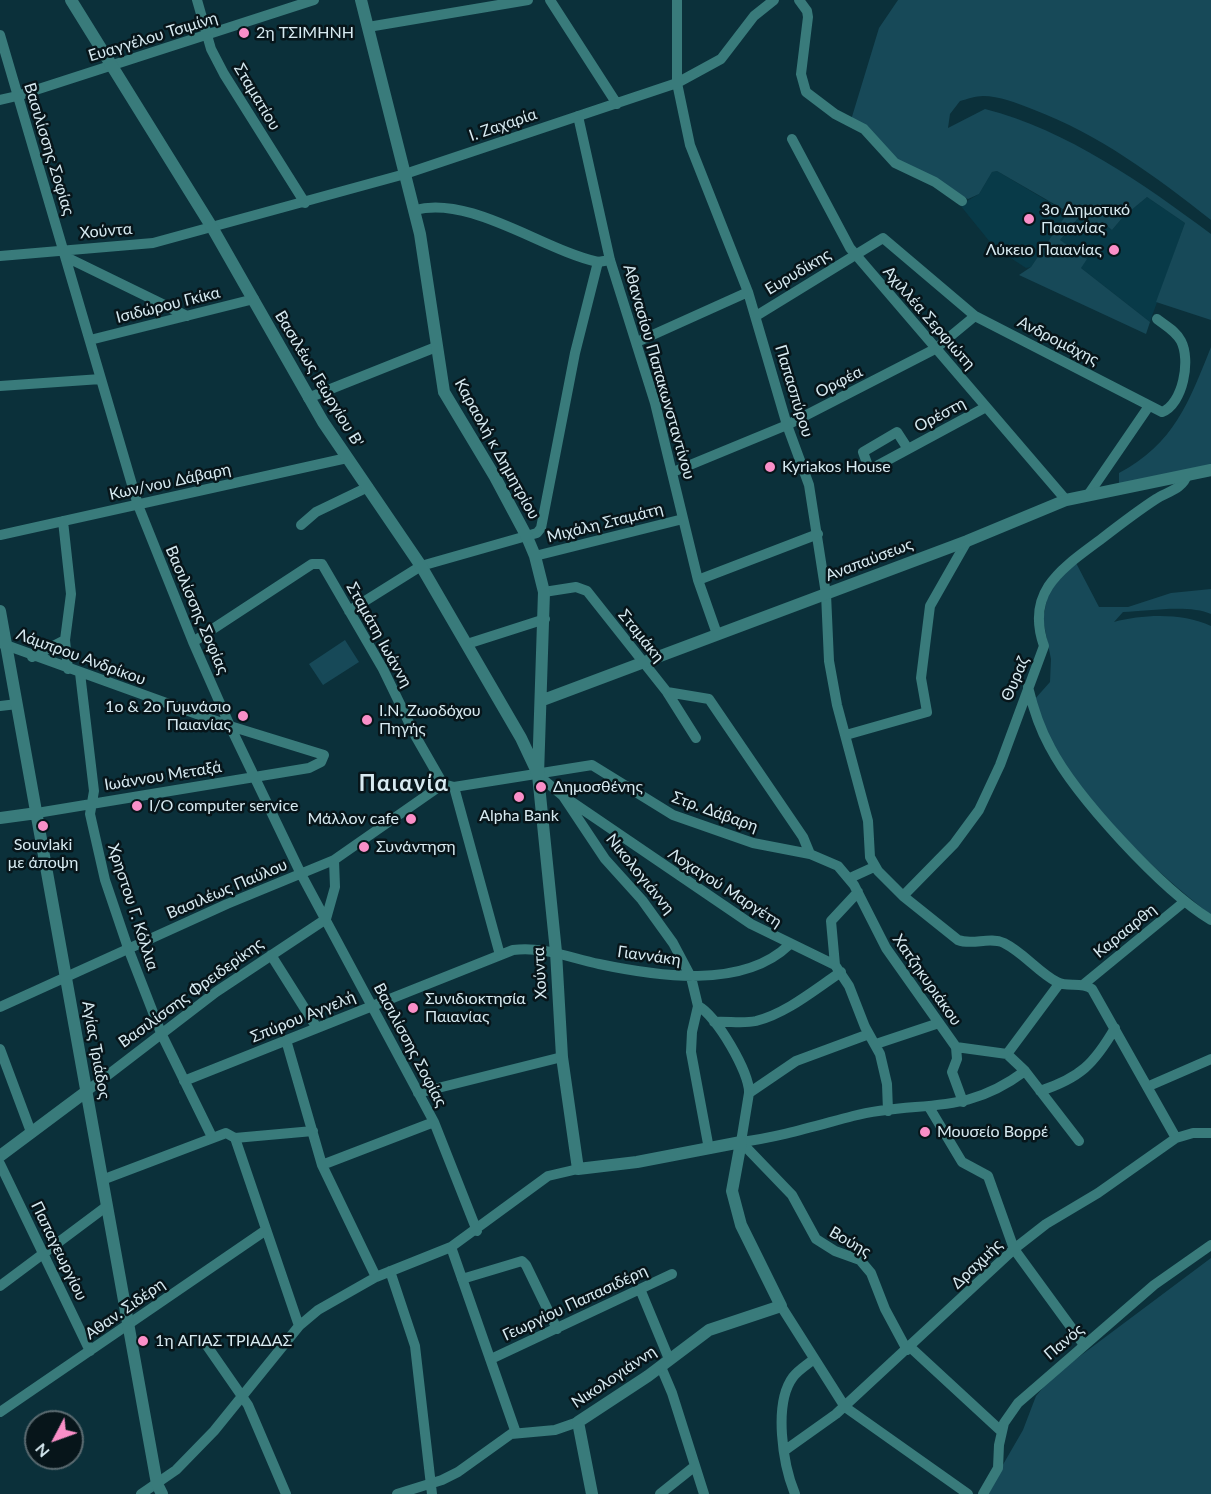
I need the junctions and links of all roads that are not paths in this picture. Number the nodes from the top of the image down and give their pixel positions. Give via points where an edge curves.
1 (71, 0) edge
2 (197, 0) edge
3 (314, 0) edge
4 (361, 0) edge
5 (528, 0) edge
6 (550, 0) edge
7 (677, 0) edge
8 (774, 0) edge
9 (799, 0) edge
10 (368, 27) junction
11 (0, 35) edge
12 (208, 36) junction
13 (111, 65) junction
14 (677, 83) junction
15 (17, 96) junction
16 (0, 100) edge
17 (616, 104) junction
18 (578, 116) junction
19 (792, 139) dead end
20 (405, 174) junction
21 (962, 201) dead end
22 (305, 203) junction
23 (415, 210) junction
24 (213, 228) junction
25 (65, 254) junction
26 (855, 255) junction
27 (0, 256) edge
28 (610, 260) junction
29 (598, 262) junction
30 (748, 292) junction
31 (254, 299) junction
32 (187, 316) junction
33 (756, 316) junction
34 (975, 316) junction
35 (1157, 320) dead end
36 (90, 340) junction
37 (637, 342) junction
38 (436, 347) junction
39 (935, 349) junction
40 (101, 379) junction
41 (0, 386) edge
42 (308, 398) junction
43 (1149, 406) junction
44 (986, 407) junction
45 (787, 425) junction
46 (908, 449) dead end
47 (347, 458) junction
48 (1211, 470) edge
49 (673, 472) junction
50 (1187, 475) junction
51 (368, 487) junction
52 (1088, 495) junction
53 (1066, 500) junction
54 (138, 505) junction
55 (683, 519) junction
56 (63, 521) junction
57 (301, 525) dead end
58 (818, 534) junction
59 (0, 535) edge
60 (527, 537) junction
61 (967, 541) junction
62 (535, 556) junction
63 (422, 566) junction
64 (698, 580) junction
65 (544, 592) junction
66 (826, 594) junction
67 (0, 611) edge
68 (350, 611) junction
69 (545, 619) junction
70 (717, 634) junction
71 (65, 640) junction
72 (193, 642) junction
73 (467, 644) junction
74 (2, 646) edge
75 (32, 657) junction
76 (641, 662) junction
77 (68, 669) junction
78 (80, 674) junction
79 (1028, 686) junction
80 (667, 692) junction
81 (543, 700) junction
82 (17, 704) junction
83 (0, 706) edge
84 (230, 726) junction
85 (846, 735) junction
86 (696, 738) dead end
87 (324, 755) joint
88 (538, 775) junction
89 (256, 778) junction
90 (442, 784) junction
91 (454, 787) junction
92 (563, 796) junction
93 (92, 804) junction
94 (37, 813) junction
95 (0, 818) edge
96 (810, 854) junction
97 (334, 860) junction
98 (874, 867) junction
99 (302, 874) junction
100 (850, 878) junction
101 (858, 892) junction
102 (903, 896) junction
103 (1184, 902) junction
104 (326, 919) junction
105 (1211, 920) edge
106 (789, 945) junction
107 (128, 948) junction
108 (556, 952) junction
109 (271, 955) junction
110 (500, 955) junction
111 (838, 969) junction
112 (691, 977) junction
113 (66, 978) junction
114 (1059, 984) junction
115 (1084, 984) junction
116 (372, 1006) junction
117 (698, 1006) junction
118 (0, 1007) edge
119 (714, 1022) junction
120 (939, 1023) junction
121 (317, 1028) junction
122 (1115, 1028) junction
123 (161, 1033) junction
124 (869, 1034) junction
125 (286, 1040) junction
126 (876, 1044) junction
127 (956, 1047) junction
128 (0, 1049) edge
129 (1007, 1054) junction
130 (562, 1057) junction
131 (1211, 1059) edge
132 (1024, 1071) junction
133 (184, 1081) junction
134 (1149, 1086) junction
135 (1040, 1090) junction
136 (87, 1091) junction
137 (418, 1093) junction
138 (748, 1093) junction
139 (963, 1102) junction
140 (929, 1107) junction
141 (888, 1112) junction
142 (434, 1122) junction
143 (313, 1131) junction
144 (31, 1132) junction
145 (1211, 1133) edge
146 (212, 1137) junction
147 (235, 1138) junction
148 (1176, 1138) junction
149 (1078, 1141) dead end
150 (741, 1142) junction
151 (709, 1149) junction
152 (0, 1156) edge
153 (0, 1164) edge
154 (322, 1165) junction
155 (578, 1169) junction
156 (102, 1180) junction
157 (107, 1206) junction
158 (266, 1230) junction
159 (477, 1231) junction
160 (1211, 1245) edge
161 (451, 1247) junction
162 (1014, 1249) junction
163 (44, 1253) junction
164 (390, 1271) junction
165 (672, 1274) dead end
166 (376, 1277) junction
167 (462, 1279) junction
168 (0, 1286) edge
169 (640, 1289) junction
170 (781, 1306) junction
171 (129, 1325) junction
172 (298, 1326) junction
173 (557, 1329) junction
174 (205, 1343) dead end
175 (1084, 1345) junction
176 (909, 1348) junction
177 (90, 1351) junction
178 (491, 1359) junction
179 (814, 1359) junction
180 (665, 1363) junction
181 (244, 1398) junction
182 (845, 1407) junction
183 (0, 1412) edge
184 (578, 1422) junction
185 (1001, 1431) junction
186 (516, 1433) junction
187 (784, 1451) junction
188 (695, 1466) junction
189 (430, 1482) junction
190 (160, 1489) edge
191 (141, 1494) edge
192 (286, 1494) edge
193 (397, 1494) edge
194 (432, 1494) edge
195 (592, 1494) edge
196 (660, 1494) edge
197 (704, 1494) edge
198 (795, 1494) edge
199 (968, 1494) edge
200 (983, 1494) edge

1 - 13 street, Βασιλέως Γεωργίου Β'
2 - 12 street, Σταματίου
3 - 12 street, Ευαγγέλου Τσιμίνη
4 - 10 street, Καραολή κ Δημητρίου
5 - 10 street
6 - 17 street
7 - 14 street, Παπασπύρου
8 - 14 street, Ι. Ζαχαρία via 747,24 721,59
9 - 21 street via 808,17 801,74 806,92 864,129 895,163
10 - 20 street, Καραολή κ Δημητρίου
11 - 15 street, Βασιλίσσης Σοφίας
12 - 13 street, Ευαγγέλου Τσιμίνη
12 - 22 street, Σταματίου via 224,74
13 - 15 street, Ευαγγέλου Τσιμίνη
13 - 24 street, Βασιλέως Γεωργίου Β'
14 - 17 street, Ι. Ζαχαρία
14 - 30 street, Παπασπύρου via 690,145
15 - 16 street, Ευαγγέλου Τσιμίνη
15 - 25 street, Βασιλίσσης Σοφίας
17 - 18 street, Ι. Ζαχαρία
18 - 20 street, Ι. Ζαχαρία
18 - 28 street, Αθανασίου Παπακωνσταντίνου
19 - 26 street, Αχιλλέα Σερφιώτη
20 - 22 street, Ι. Ζαχαρία
20 - 23 street, Καραολή κ Δημητρίου
22 - 24 street, Ι. Ζαχαρία
23 - 29 street via 444,207 508,226 564,253
23 - 38 street, Καραολή κ Δημητρίου
24 - 25 street, Χούντα via 153,243
24 - 31 street, Βασιλέως Γεωργίου Β'
25 - 27 street, Χούντα
25 - 32 street
25 - 36 street, Βασιλίσσης Σοφίας
26 - 33 street, Ευρυδίκης
26 - 34 street, Ανδρομάχης via 884,238
26 - 39 street, Αχιλλέα Σερφιώτη
28 - 29 street
28 - 37 street, Αθανασίου Παπακωνσταντίνου
29 - 60 street via 575,353 541,528
30 - 33 street, Παπασπύρου
30 - 37 street
31 - 32 street, Ισιδώρου Γκίκα
31 - 42 street, Βασιλέως Γεωργίου Β'
32 - 36 street, Ισιδώρου Γκίκα
33 - 45 street, Παπασπύρου
34 - 39 street, Ορφέα
34 - 43 street, Ανδρομάχης
35 - 43 street via 1181,340 1186,363 1172,407 1162,412
36 - 40 street, Βασιλίσσης Σοφίας
37 - 49 street, Αθανασίου Παπακωνσταντίνου
38 - 42 street
38 - 60 street, Καραολή κ Δημητρίου via 444,392
39 - 44 street, Αχιλλέα Σερφιώτη
39 - 45 street, Ορφέα
40 - 41 street
40 - 54 street, Βασιλίσσης Σοφίας
42 - 47 street, Βασιλέως Γεωργίου Β'
43 - 52 street
44 - 46 street, Ορέστη
44 - 53 street, Αχιλλέα Σερφιώτη
45 - 49 street, Ορφέα
45 - 58 street, Παπασπύρου via 809,485
47 - 51 street, Βασιλέως Γεωργίου Β'
47 - 54 street, Κων/νου Δάβαρη
48 - 50 street, Αναπαύσεως
49 - 55 street, Αθανασίου Παπακωνσταντίνου
50 - 52 street, Αναπαύσεως
50 - 79 street, Θυραζ via 1181,486 1145,506 1047,586 1038,614 1044,646
51 - 57 street via 316,512
51 - 63 street, Βασιλέως Γεωργίου Β'
52 - 53 street, Αναπαύσεως
53 - 61 street, Αναπαύσεως
54 - 56 street, Κων/νου Δάβαρη
54 - 72 street, Βασιλίσσης Σοφίας
55 - 62 street, Μιχάλη Σταμάτη
55 - 64 street, Αθανασίου Παπακωνσταντίνου
56 - 59 street, Κων/νου Δάβαρη
56 - 71 street via 71,594
58 - 64 street
58 - 66 street, Παπασπύρου
60 - 62 street, Καραολή κ Δημητρίου
60 - 63 street
61 - 66 street, Αναπαύσεως
61 - 85 street via 930,606 921,678 927,712
62 - 65 street, Καραολή κ Δημητρίου
63 - 68 street
63 - 73 street, Βασιλέως Γεωργίου Β'
64 - 70 street, Αθανασίου Παπακωνσταντίνου
65 - 69 street, Καραολή κ Δημητρίου
65 - 76 street, Σταμάκη via 583,588
66 - 70 street, Αναπαύσεως
66 - 85 street, Παπασπύρου via 829,662
67 - 74 street, Αγίας Τριάδος
68 - 72 street, Σταμάτη Ιωάννη via 322,564 312,564
68 - 90 street, Σταμάτη Ιωάννη
69 - 73 street
69 - 81 street, Καραολή κ Δημητρίου
70 - 76 street, Αναπαύσεως
71 - 75 street
71 - 77 street
72 - 84 street, Βασιλίσσης Σοφίας
73 - 88 street, Βασιλέως Γεωργίου Β'
74 - 75 street, Λάμπρου Ανδρίκου
74 - 82 street, Αγίας Τριάδος
75 - 77 street, Λάμπρου Ανδρίκου
76 - 80 street, Σταμάκη
76 - 81 street, Αναπαύσεως
77 - 78 street, Λάμπρου Ανδρίκου
78 - 84 street, Λάμπρου Ανδρίκου
78 - 93 street, Χρηστου Γ. Κόλλια via 90,738
79 - 102 street, Θυραζ via 980,810 954,844
79 - 103 street via 1034,712 1050,748 1071,779
80 - 86 street, Σταμάκη
80 - 96 street via 710,699
81 - 88 street, Καραολή κ Δημητρίου
82 - 83 street
82 - 94 street, Αγίας Τριάδος
84 - 87 street, Λάμπρου Ανδρίκου
84 - 89 street, Βασιλίσσης Σοφίας
85 - 98 street, Παπασπύρου via 868,821
87 - 89 street, Ιωάννου Μεταξά via 316,766
88 - 91 street, Στρ. Δάβαρη
88 - 92 street, Νικολογιάννη
88 - 96 street, Στρ. Δάβαρη via 592,765 673,815 753,843
88 - 108 street, Χούντα
89 - 93 street, Ιωάννου Μεταξά
89 - 99 street, Βασιλίσσης Σοφίας
90 - 91 street
90 - 97 street, Βασιλέως Παύλου
91 - 110 street
92 - 106 street, Λοχαγού Μαργέτη via 705,894
92 - 112 street, Νικολογιάννη via 605,859 673,943
93 - 94 street, Ιωάννου Μεταξά
93 - 107 street, Χρηστου Γ. Κόλλια via 90,814 103,871
94 - 95 street, Ιωάννου Μεταξά
94 - 113 street, Αγίας Τριάδος
96 - 100 street, Στρ. Δάβαρη via 838,866
97 - 99 street, Βασιλέως Παύλου
97 - 104 street via 335,887
98 - 100 street
98 - 102 street
99 - 104 street, Βασιλίσσης Σοφίας
99 - 107 street, Βασιλέως Παύλου
100 - 101 street, Χατζηκυριάκου
101 - 111 street via 831,921
101 - 120 street, Χατζηκυριάκου via 880,939
102 - 114 street via 958,940 1004,943
103 - 105 street
103 - 115 street, Καρααρθη
104 - 109 street, Βασιλίσσης Φρειδερίκης
104 - 116 street, Βασιλίσσης Σοφίας
106 - 111 street, Λοχαγού Μαργέτη via 821,956
106 - 112 street, Γιαννάκη via 761,963 724,974
107 - 113 street, Βασιλέως Παύλου
107 - 123 street, Χρηστου Γ. Κόλλια
108 - 110 street, Γιαννάκη via 527,948
108 - 112 street, Γιαννάκη via 598,964
108 - 130 street, Χούντα
109 - 121 street
109 - 123 street, Βασιλίσσης Φρειδερίκης
110 - 116 street, Σπύρου Αγγελή
111 - 119 street via 795,1004 771,1016 754,1022
111 - 124 street
112 - 117 street, Νικολογιάννη
113 - 118 street, Βασιλέως Παύλου
113 - 136 street, Αγίας Τριάδος
114 - 115 street
114 - 129 street
115 - 122 street via 1092,989
116 - 121 street, Σπύρου Αγγελή
116 - 137 street, Βασιλίσσης Σοφίας
117 - 119 street
117 - 151 street, Νικολογιάννη via 691,1052
119 - 138 street via 741,1066 749,1083
120 - 126 street
120 - 127 street, Χατζηκυριάκου
121 - 125 street, Σπύρου Αγγελή
122 - 134 street
122 - 135 street via 1092,1063 1074,1078
123 - 133 street, Χρηστου Γ. Κόλλια
123 - 136 street, Βασιλίσσης Φρειδερίκης
124 - 126 street
124 - 138 street via 796,1062
125 - 133 street, Σπύρου Αγγελή
125 - 143 street
126 - 141 street via 886,1076
127 - 129 street, Χατζηκυριάκου
127 - 139 street via 952,1072
128 - 144 street
129 - 132 street
130 - 137 street
130 - 155 street, Χούντα
131 - 134 street
132 - 135 street
132 - 139 street via 991,1092
133 - 146 street, Χρηστου Γ. Κόλλια
134 - 148 street
135 - 149 street
136 - 144 street, Βασιλίσσης Φρειδερίκης
136 - 156 street, Αγίας Τριάδος
137 - 142 street, Βασιλίσσης Σοφίας
138 - 150 street
139 - 140 street
140 - 141 street
140 - 162 street via 962,1162 991,1180
141 - 150 street via 855,1116 778,1138
142 - 154 street
142 - 159 street, Βασιλίσσης Σοφίας
143 - 147 street
143 - 154 street
144 - 152 street, Βασιλίσσης Φρειδερίκης
145 - 148 street, Δραχμής
146 - 147 street via 229,1133
146 - 156 street
147 - 158 street
148 - 162 street, Δραχμής
150 - 151 street
150 - 170 street via 732,1191 741,1225
150 - 176 street, Βούης via 792,1195 816,1239 860,1260 871,1273 885,1309
151 - 155 street
153 - 163 street, Παπαγεωργίου
154 - 166 street
155 - 159 street via 548,1176
156 - 157 street, Αγίας Τριάδος
157 - 163 street
157 - 171 street, Αγίας Τριάδος
158 - 171 street, Αθαν. Σιδέρη
158 - 172 street
159 - 161 street
160 - 175 street, Πανός via 1154,1285
161 - 164 street
161 - 167 street, Γεωργίου Παπασιδέρη
162 - 175 street
162 - 176 street, Δραχμής
163 - 168 street
163 - 177 street, Παπαγεωργίου
164 - 166 street
164 - 189 street via 415,1346
165 - 169 street, Γεωργίου Παπασιδέρη
166 - 172 street
167 - 173 street via 522,1261
167 - 178 street, Γεωργίου Παπασιδέρη
169 - 173 street, Γεωργίου Παπασιδέρη
169 - 180 street
170 - 179 street
170 - 180 street, Νικολογιάννη via 709,1330
171 - 177 street, Αθαν. Σιδέρη
171 - 190 street, Αγίας Τριάδος
172 - 181 street
173 - 178 street, Γεωργίου Παπασιδέρη
174 - 181 street
175 - 185 street, Πανός via 1022,1398
176 - 182 street, Δραχμής
176 - 185 street, Βούης
177 - 183 street, Αθαν. Σιδέρη
178 - 186 street, Γεωργίου Παπασιδέρη
179 - 182 street
179 - 187 street via 793,1378 780,1424
180 - 184 street, Νικολογιάννη
180 - 188 street
181 - 190 street
181 - 192 street
182 - 187 street, Δραχμής
182 - 199 street
184 - 186 street, Νικολογιάννη via 555,1430
184 - 195 street
185 - 200 street, Πανός via 998,1468
186 - 189 street, Νικολογιάννη via 458,1472
187 - 198 street
188 - 196 street
188 - 197 street
189 - 193 street, Νικολογιάννη
189 - 194 street
190 - 191 street

